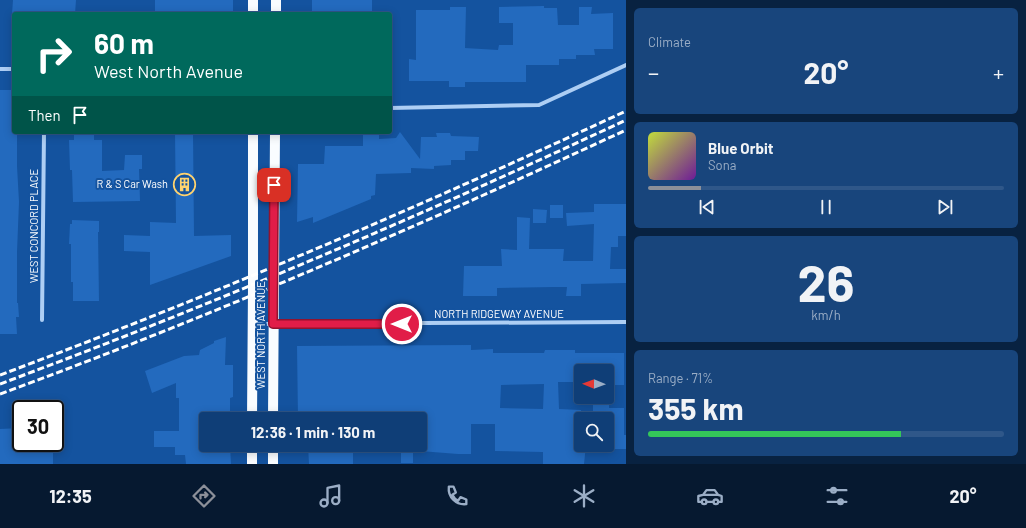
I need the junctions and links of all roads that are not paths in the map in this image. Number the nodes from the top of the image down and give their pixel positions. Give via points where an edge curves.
1 (253, 0) edge
2 (276, 0) edge
3 (253, 12) edge
4 (276, 12) edge
5 (626, 65) edge
6 (0, 69) edge
7 (12, 69) edge
8 (392, 108) edge
9 (44, 134) edge
10 (253, 134) edge
11 (275, 134) edge
12 (42, 320) dead end
13 (626, 322) edge
14 (253, 324) junction
15 (273, 324) junction
16 (252, 412) edge
17 (273, 412) edge
18 (252, 452) edge
19 (273, 452) edge
20 (252, 464) edge
21 (273, 464) edge

1 - 3 main road
2 - 4 main road
5 - 8 street via 539,105
6 - 7 street
9 - 12 street, WEST CONCORD PLACE
10 - 14 main road, WEST NORTH AVENUE
11 - 15 main road, WEST NORTH AVENUE
13 - 15 street, NORTH RIDGEWAY AVENUE
14 - 15 street, NORTH RIDGEWAY AVENUE
14 - 16 main road, WEST NORTH AVENUE
15 - 17 main road, WEST NORTH AVENUE
18 - 20 main road
19 - 21 main road

